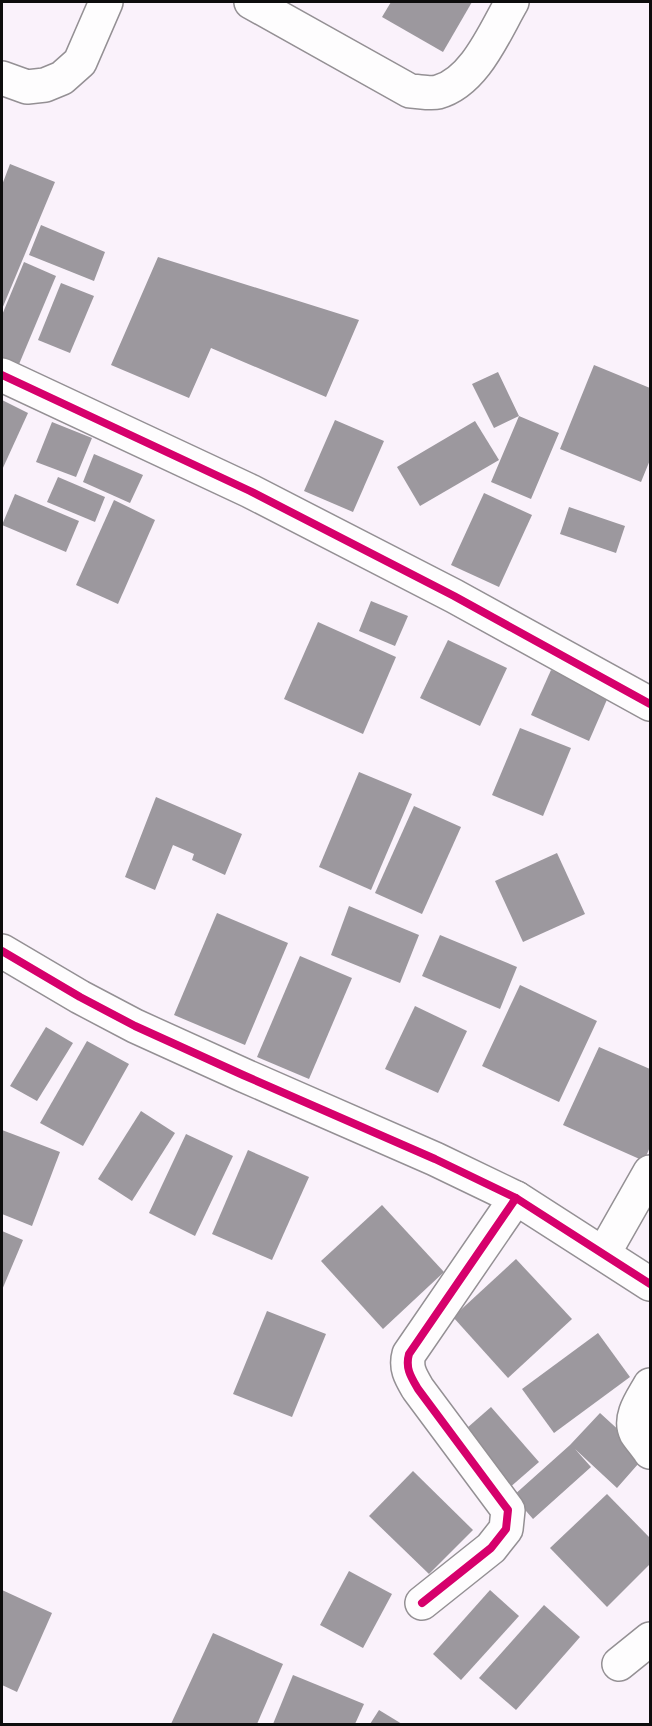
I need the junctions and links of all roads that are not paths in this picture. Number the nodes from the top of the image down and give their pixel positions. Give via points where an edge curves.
1 (106, 2) edge
2 (251, 2) edge
3 (512, 2) edge
4 (2, 78) edge
5 (2, 375) edge
6 (651, 704) edge
7 (2, 951) edge
8 (651, 1172) edge
9 (516, 1198) junction
10 (604, 1253) junction
11 (651, 1284) edge
12 (651, 1384) edge
13 (651, 1452) edge
14 (422, 1603) dead end
15 (651, 1639) edge
16 (619, 1664) dead end

1 - 4 street via 80,62 62,78 27,87
2 - 3 street via 410,91 438,92 453,85 477,64
5 - 6 street via 250,491
7 - 9 street via 135,1026 435,1158
8 - 10 street
9 - 10 street
9 - 14 street via 407,1361 418,1389 508,1510 506,1528 491,1548
10 - 11 street
12 - 13 street via 633,1421 635,1431
15 - 16 street

